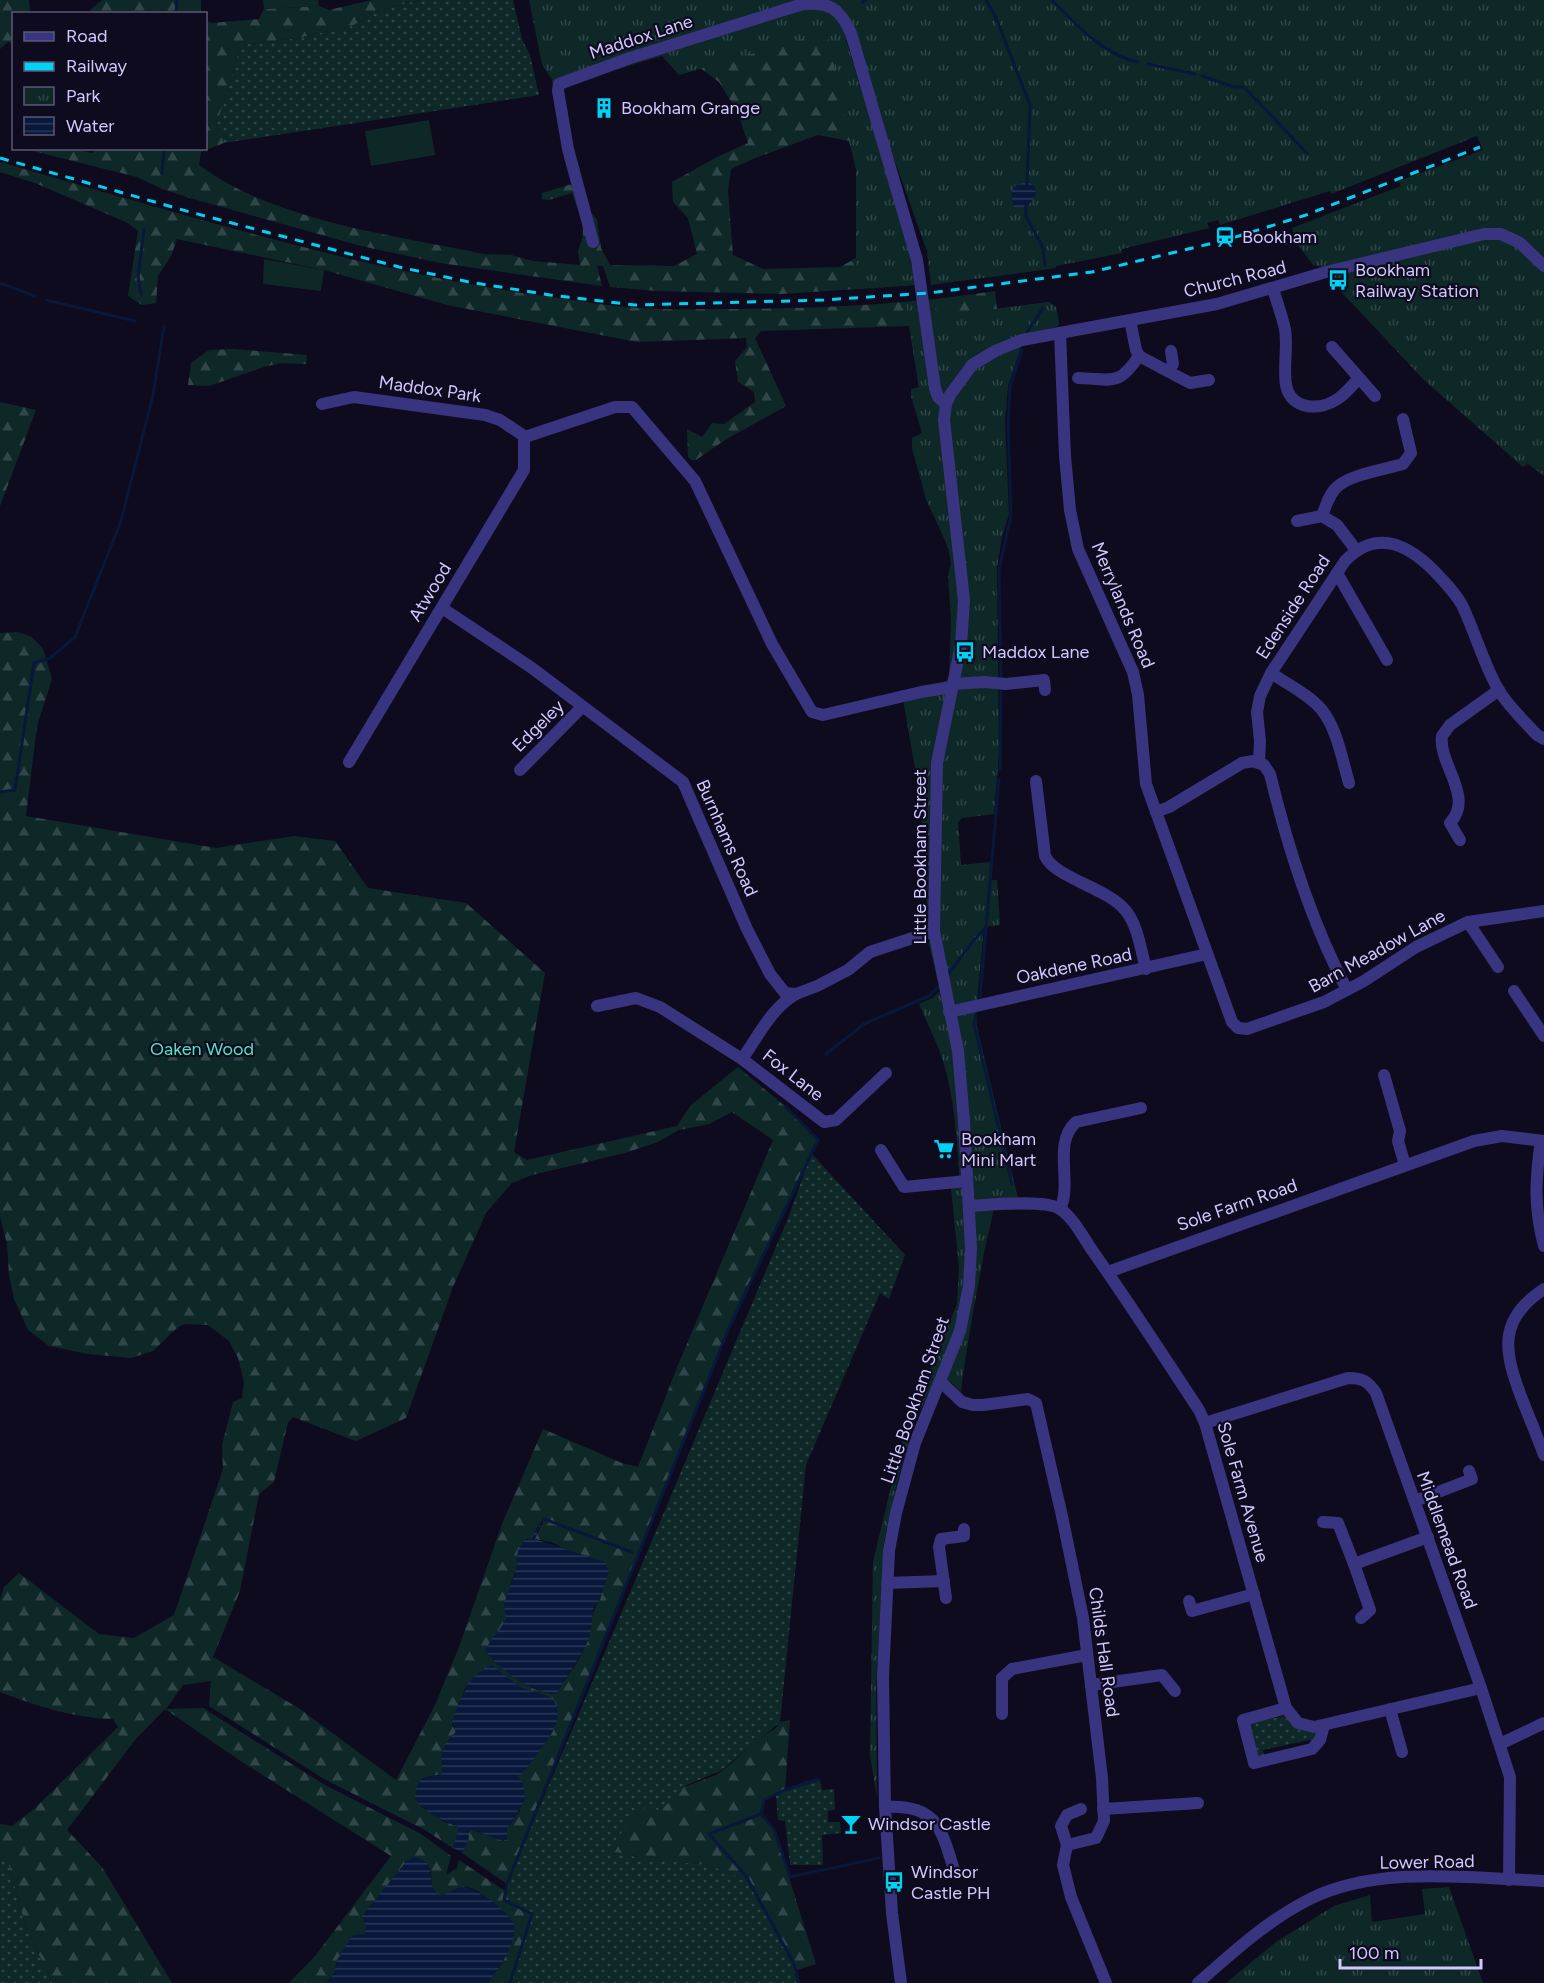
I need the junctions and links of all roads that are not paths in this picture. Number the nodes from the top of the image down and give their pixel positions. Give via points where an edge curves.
1 (593, 242) dead end
2 (1544, 266) edge
3 (1273, 289) junction
4 (1130, 320) junction
5 (1060, 333) junction
6 (1332, 347) dead end
7 (994, 351) joint
8 (1171, 351) dead end
9 (1139, 356) junction
10 (1168, 370) junction
11 (1078, 378) dead end
12 (1359, 378) junction
13 (1209, 380) dead end
14 (1375, 396) dead end
15 (322, 404) dead end
16 (946, 404) junction
17 (1403, 419) dead end
18 (524, 436) junction
19 (1322, 516) junction
20 (1297, 521) dead end
21 (1356, 550) junction
22 (1336, 573) junction
23 (442, 608) junction
24 (1387, 660) dead end
25 (1271, 673) junction
26 (953, 686) junction
27 (1045, 690) dead end
28 (1499, 690) junction
29 (582, 707) junction
30 (1544, 739) edge
31 (349, 762) dead end
32 (1259, 762) junction
33 (520, 770) dead end
34 (1036, 781) dead end
35 (1349, 783) dead end
36 (1156, 812) junction
37 (1460, 840) dead end
38 (1544, 911) edge
39 (1468, 922) junction
40 (934, 931) junction
41 (1207, 954) junction
42 (1498, 967) dead end
43 (1146, 969) junction
44 (1347, 990) junction
45 (1514, 991) dead end
46 (795, 994) junction
47 (597, 1006) dead end
48 (949, 1012) junction
49 (1544, 1036) edge
50 (742, 1059) junction
51 (886, 1073) dead end
52 (1384, 1075) dead end
53 (1141, 1108) dead end
54 (1543, 1141) edge
55 (880, 1150) dead end
56 (1406, 1165) junction
57 (967, 1181) junction
58 (969, 1206) junction
59 (1060, 1209) junction
60 (1544, 1246) edge
61 (1108, 1272) junction
62 (1544, 1289) edge
63 (941, 1382) junction
64 (1205, 1423) junction
65 (1544, 1455) edge
66 (1469, 1471) dead end
67 (1415, 1501) junction
68 (1323, 1522) dead end
69 (964, 1529) dead end
70 (1428, 1537) junction
71 (1354, 1564) junction
72 (944, 1581) junction
73 (887, 1583) junction
74 (1254, 1594) junction
75 (946, 1599) dead end
76 (1189, 1601) dead end
77 (1361, 1618) dead end
78 (1087, 1656) junction
79 (1091, 1685) junction
80 (1481, 1688) junction
81 (1175, 1691) dead end
82 (1286, 1708) junction
83 (1390, 1709) junction
84 (1002, 1714) dead end
85 (1544, 1723) edge
86 (1324, 1725) junction
87 (1500, 1744) junction
88 (1402, 1752) dead end
89 (1198, 1803) dead end
90 (885, 1807) junction
91 (1081, 1809) dead end
92 (1103, 1809) junction
93 (1067, 1845) junction
94 (954, 1870) dead end
95 (1509, 1880) junction
96 (1544, 1881) edge
97 (901, 1983) edge
98 (1106, 1983) edge
99 (1198, 1983) edge

1 - 16 street, Maddox Lane via 568,149 559,84 786,9 816,3 828,6 845,20 851,33 919,269 937,394
2 - 3 street, Church Road via 1520,243 1501,234 1484,234 1326,272
3 - 4 street, Church Road
3 - 12 street via 1284,328 1286,386 1293,400 1306,406 1328,403 1338,399
4 - 5 street, Church Road
4 - 9 street
5 - 7 street, Church Road via 1022,340
5 - 36 street, Merrylands Road via 1065,456 1074,533 1089,577 1133,672 1145,777
6 - 12 street
7 - 16 street, Little Bookham Street via 966,372
8 - 10 street via 1173,364
9 - 10 street
9 - 11 street via 1119,379
10 - 13 street via 1190,383
12 - 14 street
15 - 18 street, Maddox Park via 354,397 485,415
16 - 26 street, Little Bookham Street via 944,427 964,600
17 - 19 street via 1411,453 1403,464 1338,485
18 - 23 street, Atwood via 524,470
18 - 26 street via 615,407 632,406 695,481 772,644 812,712 823,716
19 - 20 street
19 - 21 street via 1337,525
21 - 22 street, Edenside Road
21 - 28 street, Edenside Road via 1395,543 1426,562 1461,603
22 - 24 street
22 - 25 street, Edenside Road
23 - 29 street, Burnhams Road
23 - 31 street, Atwood
25 - 32 street, Edenside Road via 1257,707
25 - 35 street via 1313,701 1327,717
26 - 27 street via 1044,680
26 - 40 street, Little Bookham Street via 937,763
28 - 30 street, Edenside Road
28 - 37 street via 1450,725 1442,736 1443,754 1459,802 1450,823
29 - 33 street, Edgeley
29 - 46 street, Burnhams Road via 683,782 770,974 783,991
32 - 36 street via 1242,763
32 - 44 street via 1268,770 1300,882
34 - 43 street via 1048,861 1107,895 1127,912
36 - 41 street, Merrylands Road
38 - 39 street, Barn Meadow Lane
39 - 42 street
39 - 44 street, Barn Meadow Lane via 1416,947
40 - 46 street via 870,952 848,970
40 - 48 street, Little Bookham Street
41 - 43 street, Oakdene Road
41 - 44 street, Barn Meadow Lane via 1232,1022 1238,1028 1256,1027
43 - 48 street, Oakdene Road
45 - 49 street
46 - 50 street, Fox Lane via 774,1012
47 - 50 street via 636,998 660,1007
48 - 57 street, Little Bookham Street via 958,1051
50 - 51 street, Fox Lane via 824,1122 836,1120
52 - 56 street
53 - 59 street via 1076,1122 1068,1129 1064,1142 1065,1198
54 - 56 street, Sole Farm Road via 1487,1138
54 - 60 street via 1535,1184
55 - 57 street via 904,1187
56 - 61 street, Sole Farm Road
57 - 58 street, Little Bookham Street
58 - 59 street via 1035,1204
58 - 63 street, Little Bookham Street via 969,1286 960,1330
59 - 61 street
61 - 64 street, Sole Farm Avenue
62 - 65 street via 1522,1307 1508,1344 1511,1370
63 - 73 street, Little Bookham Street via 915,1443 889,1551
63 - 78 street, Childs Hall Road via 962,1402 973,1405 1028,1399 1036,1403 1078,1595
64 - 67 street, Middlemead Road via 1348,1378 1360,1378 1370,1383 1376,1393
64 - 74 street, Sole Farm Avenue
66 - 67 street via 1472,1479
67 - 70 street, Middlemead Road
68 - 71 street via 1338,1523
69 - 72 street via 964,1536 940,1539
70 - 71 street
70 - 80 street, Middlemead Road
71 - 77 street via 1370,1610
72 - 73 street
72 - 75 street
73 - 90 street, Little Bookham Street via 883,1677
74 - 76 street via 1192,1611
74 - 82 street, Sole Farm Avenue
78 - 79 street, Childs Hall Road
78 - 84 street via 1012,1669 1002,1678
79 - 81 street via 1162,1675
79 - 92 street, Childs Hall Road
80 - 83 street
80 - 87 street, Middlemead Road
82 - 86 street via 1298,1723
82 - 86 street via 1243,1720 1254,1763 1312,1749 1320,1740
83 - 86 street
83 - 88 street
85 - 87 street
87 - 95 street, Middlemead Road via 1510,1778
89 - 92 street
90 - 94 street via 906,1806 934,1821 945,1840
90 - 97 street, Little Bookham Street
91 - 93 street via 1067,1815 1061,1826
92 - 93 street, Childs Hall Road via 1104,1821 1096,1838
93 - 98 street via 1063,1865 1071,1897
95 - 96 street, Lower Road
95 - 99 street, Lower Road via 1399,1877 1329,1890 1267,1924

